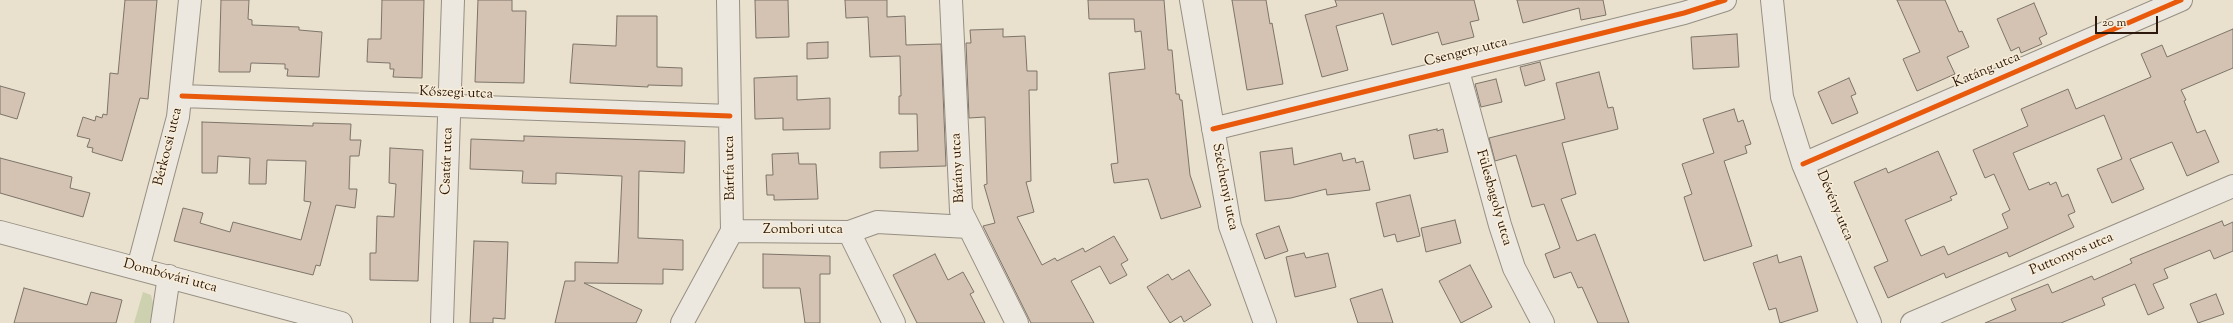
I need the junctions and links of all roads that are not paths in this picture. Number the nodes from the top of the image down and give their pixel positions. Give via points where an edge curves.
1 (190, 0) edge
2 (453, 0) edge
3 (728, 0) edge
4 (951, 0) edge
5 (1191, 0) edge
6 (1725, 0) edge
7 (1772, 0) edge
8 (2181, 0) edge
9 (1457, 67) junction
10 (182, 96) junction
11 (450, 106) junction
12 (730, 116) junction
13 (1213, 129) junction
14 (1803, 164) junction
15 (2233, 186) edge
16 (968, 227) junction
17 (732, 231) junction
18 (0, 232) edge
19 (849, 232) junction
20 (138, 268) junction
21 (169, 276) junction
22 (162, 323) edge
23 (340, 323) edge
24 (442, 323) edge
25 (682, 323) edge
26 (894, 323) edge
27 (1017, 323) edge
28 (1265, 323) edge
29 (1543, 323) edge
30 (1870, 323) edge
31 (1912, 323) edge

1 - 10 street, Bérkocsi utca
2 - 11 street, Csatár utca
3 - 12 street, Bártfa utca
4 - 16 street, Bárány utca via 961,211
5 - 13 street, Széchenyi utca
6 - 9 street, Csengery utca via 1684,13
7 - 14 street, Dévény utca via 1782,97
8 - 14 street, Katáng utca
9 - 13 street, Csengery utca
9 - 29 street, Fülesbagoly utca via 1514,268
10 - 11 street, Kőszegi utca
10 - 20 street, Bérkocsi utca
11 - 12 street, Kőszegi utca
11 - 24 street, Csatár utca
12 - 17 street, Bártfa utca
13 - 28 street, Széchenyi utca via 1230,226
14 - 30 street, Dévény utca
15 - 31 street, Puttonyos utca
16 - 19 street, Zombori utca via 877,222
16 - 27 street, Bárány utca
17 - 19 street, Zombori utca
17 - 25 street, Bártfa utca
18 - 20 street, Dombóvári utca
19 - 26 street
20 - 21 street, Dombóvári utca
21 - 22 street
21 - 23 street, Dombóvári utca

